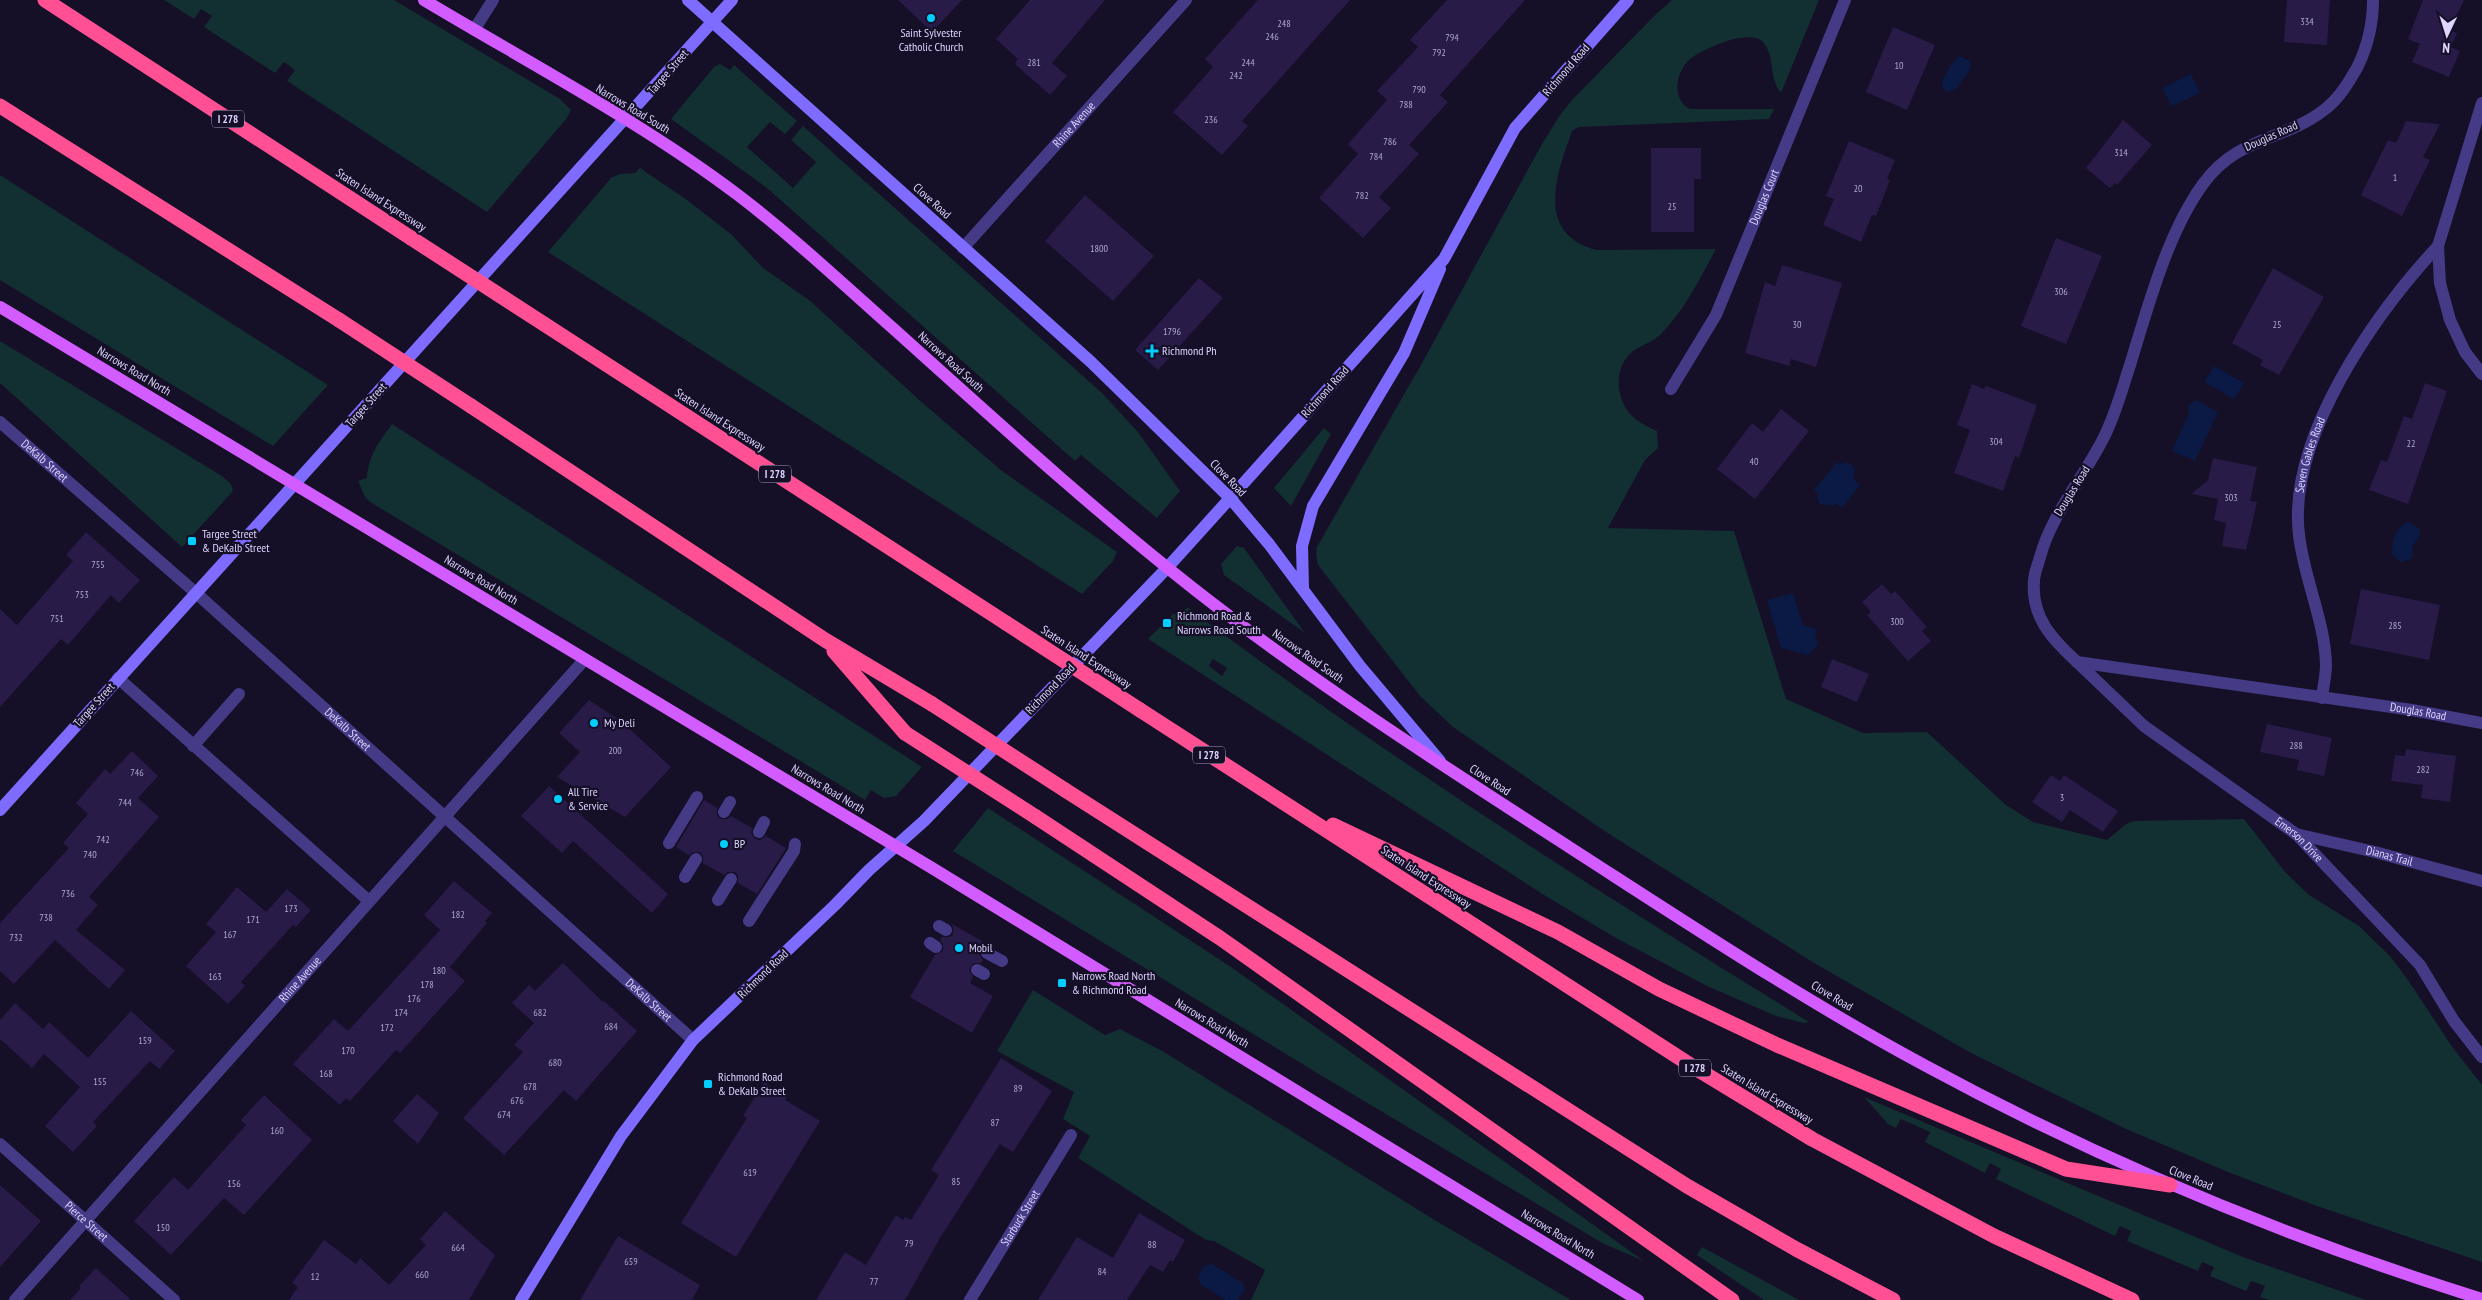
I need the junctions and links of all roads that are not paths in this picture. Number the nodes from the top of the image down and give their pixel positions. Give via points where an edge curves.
1 (44, 0) edge
2 (424, 0) edge
3 (493, 0) edge
4 (688, 0) edge
5 (732, 0) edge
6 (1186, 0) edge
7 (1628, 0) edge
8 (1845, 0) edge
9 (2373, 0) edge
10 (712, 21) junction
11 (474, 30) junction
12 (2482, 103) edge
13 (0, 106) edge
14 (626, 120) junction
15 (2438, 246) junction
16 (963, 248) junction
17 (1444, 259) junction
18 (0, 306) edge
19 (2482, 374) edge
20 (1671, 389) dead end
21 (0, 422) edge
22 (294, 485) junction
23 (1230, 498) junction
24 (1168, 568) junction
25 (1303, 590) junction
26 (196, 593) junction
27 (825, 640) junction
28 (585, 659) junction
29 (2077, 662) junction
30 (118, 678) junction
31 (239, 694) dead end
32 (2322, 698) junction
33 (2482, 723) edge
34 (193, 746) junction
35 (1445, 767) junction
36 (697, 796) dead end
37 (1278, 799) junction
38 (0, 810) edge
39 (445, 816) junction
40 (2296, 834) junction
41 (669, 843) dead end
42 (795, 844) dead end
43 (896, 847) junction
44 (696, 859) dead end
45 (685, 876) dead end
46 (731, 879) dead end
47 (2482, 881) edge
48 (718, 900) dead end
49 (369, 902) junction
50 (749, 921) dead end
51 (987, 953) dead end
52 (1002, 961) dead end
53 (693, 1040) junction
54 (2482, 1056) edge
55 (1070, 1135) dead end
56 (0, 1144) edge
57 (2170, 1185) junction
58 (85, 1221) junction
59 (2482, 1299) edge
60 (15, 1300) edge
61 (174, 1300) edge
62 (521, 1300) edge
63 (970, 1300) edge
64 (1638, 1300) edge
65 (1732, 1300) edge
66 (1893, 1300) edge
67 (2132, 1300) edge

1 - 37 highway, Staten Island Expressway / I 278, bridge
2 - 11 main road, Narrows Road South
3 - 11 street
4 - 10 main road, Clove Road
5 - 10 main road, Targee Street
6 - 16 street, Rhine Avenue
7 - 17 main road, Richmond Road via 1515,128
8 - 20 street, Douglas Court via 1716,315
9 - 29 street, Douglas Road via 2371,30 2362,58 2339,97 2308,120 2237,151 2204,183 2188,206 2162,267 2117,407 2103,440 2055,516 2034,579 2034,600 2039,618 2055,642
10 - 14 main road, Targee Street
10 - 16 main road, Clove Road
11 - 14 main road, Narrows Road South
12 - 15 street
13 - 27 highway, bridge via 339,320
14 - 22 main road, Targee Street
14 - 24 main road, Narrows Road South via 704,171 779,228 1049,469
15 - 19 street via 2440,283 2450,320 2465,352
15 - 32 street, Seven Gables Road via 2379,317 2348,366 2307,455 2299,501 2299,532 2303,566 2316,606 2326,664
16 - 23 main road, Clove Road via 1091,362
17 - 23 main road, Richmond Road
17 - 25 main road via 1404,353 1313,506 1302,546
18 - 22 main road, Narrows Road North
21 - 26 street, DeKalb Street
22 - 26 main road, Targee Street
22 - 28 main road, Narrows Road North
23 - 24 main road, Richmond Road
23 - 25 main road, Clove Road
24 - 35 main road, Narrows Road South via 1275,650
24 - 43 main road, Richmond Road
25 - 35 main road, Clove Road via 1360,666
26 - 30 main road, Targee Street
26 - 39 street, DeKalb Street
27 - 65 highway, bridge via 905,732 1220,938
27 - 66 highway, bridge via 932,704 1679,1181 1796,1249
28 - 39 street, Rhine Avenue
28 - 43 main road, Narrows Road North
29 - 32 street, Douglas Road
29 - 40 street, Emerson Drive via 2144,726
30 - 34 street
30 - 38 main road, Targee Street
31 - 34 street
32 - 33 street, Douglas Road
34 - 49 street
35 - 57 main road, Clove Road via 1704,934 1860,1029 2021,1116
36 - 41 street
37 - 57 highway via 1558,932 1666,993 1777,1045 2066,1169
37 - 67 highway, Staten Island Expressway / I 278 via 1692,1066 1812,1139 1994,1236
39 - 49 street, Rhine Avenue
39 - 53 street, DeKalb Street
40 - 47 street, Dianas Trail
40 - 54 street, Emerson Drive via 2420,965 2454,1021
42 - 50 street via 794,851
43 - 53 main road, Richmond Road
43 - 64 main road, Narrows Road North
44 - 45 street
46 - 48 street
49 - 58 street, Rhine Avenue
51 - 52 street
53 - 62 main road, Richmond Road via 621,1136
55 - 63 street, Starbuck Street
56 - 58 street, Pierce Street
57 - 59 main road, Clove Road via 2358,1258
58 - 60 street, Rhine Avenue
58 - 61 street, Pierce Street

